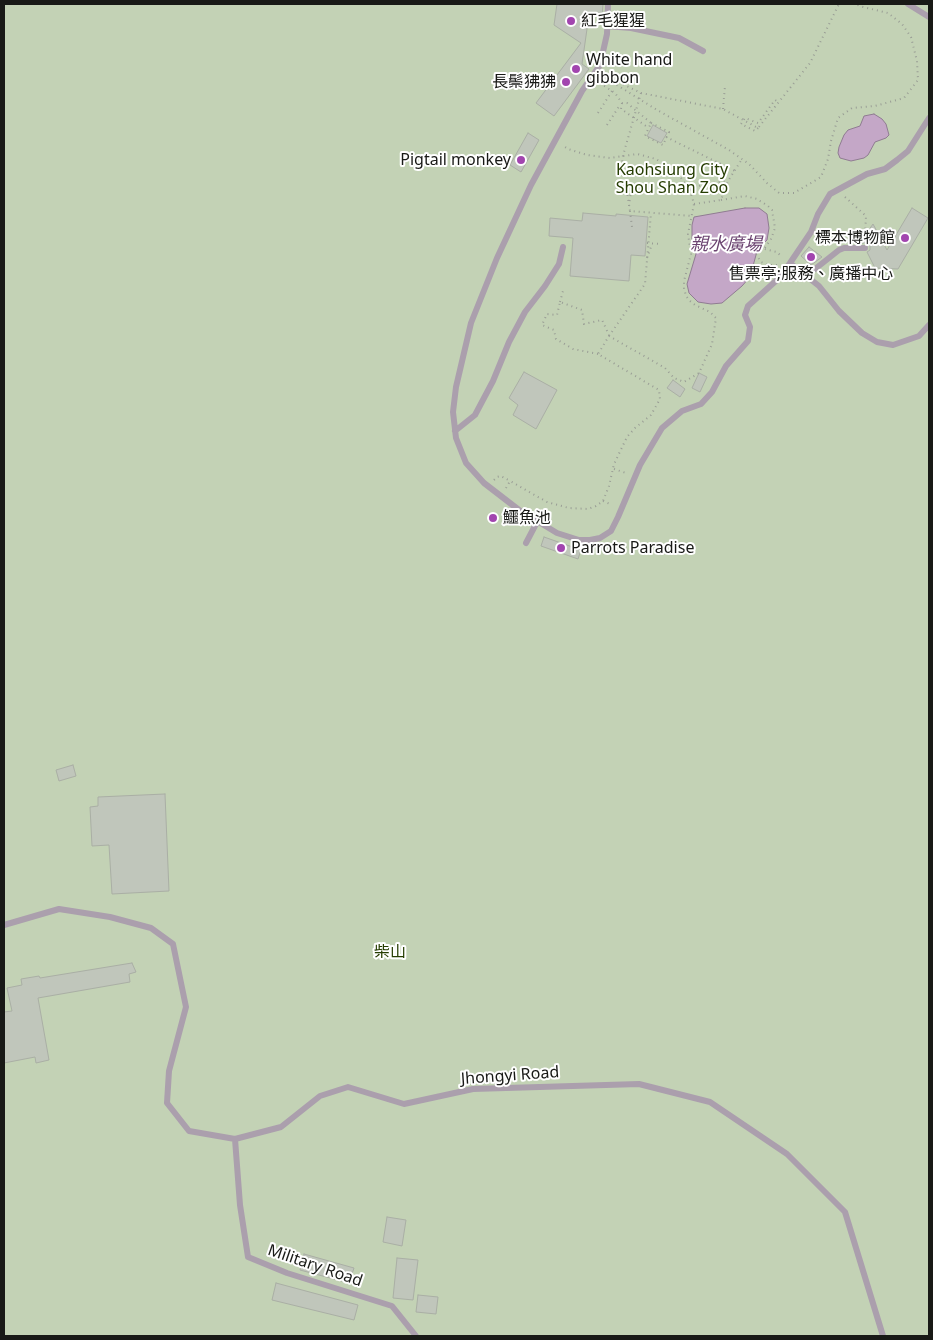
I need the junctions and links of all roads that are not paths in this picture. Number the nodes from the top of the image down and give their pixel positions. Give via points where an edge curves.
1 (608, 4) edge
2 (908, 4) edge
3 (929, 17) edge
4 (606, 26) junction
5 (703, 51) dead end
6 (929, 118) edge
7 (563, 247) dead end
8 (865, 248) dead end
9 (790, 263) junction
10 (803, 274) junction
11 (929, 325) edge
12 (455, 431) junction
13 (537, 522) junction
14 (526, 542) dead end
15 (4, 925) edge
16 (236, 1139) junction
17 (416, 1336) edge
18 (883, 1336) edge

1 - 4 lane
2 - 3 lane
4 - 5 lane via 679,38
4 - 12 lane via 600,65 530,185 471,323 456,387
6 - 9 lane via 908,151 897,160 830,194
7 - 12 lane via 559,264 525,312 475,415
8 - 10 lane via 839,250
9 - 10 lane
9 - 13 lane via 748,306 745,315 750,327 748,341 726,366 712,392 701,404 682,411 662,428 610,530 600,538 579,540
10 - 11 lane via 819,286 862,333 877,342 893,345 919,336
12 - 13 lane via 466,463 484,483
13 - 14 lane
15 - 16 lane, Jhongyi Road via 58,910 110,917 151,928 173,944 186,1008 169,1071 166,1103 189,1131
16 - 17 lane, Military Road via 240,1205 248,1257 287,1273 392,1306
16 - 18 lane, Jhongyi Road via 281,1127 320,1096 348,1087 404,1104 474,1089 639,1084 710,1102 787,1154 846,1212

